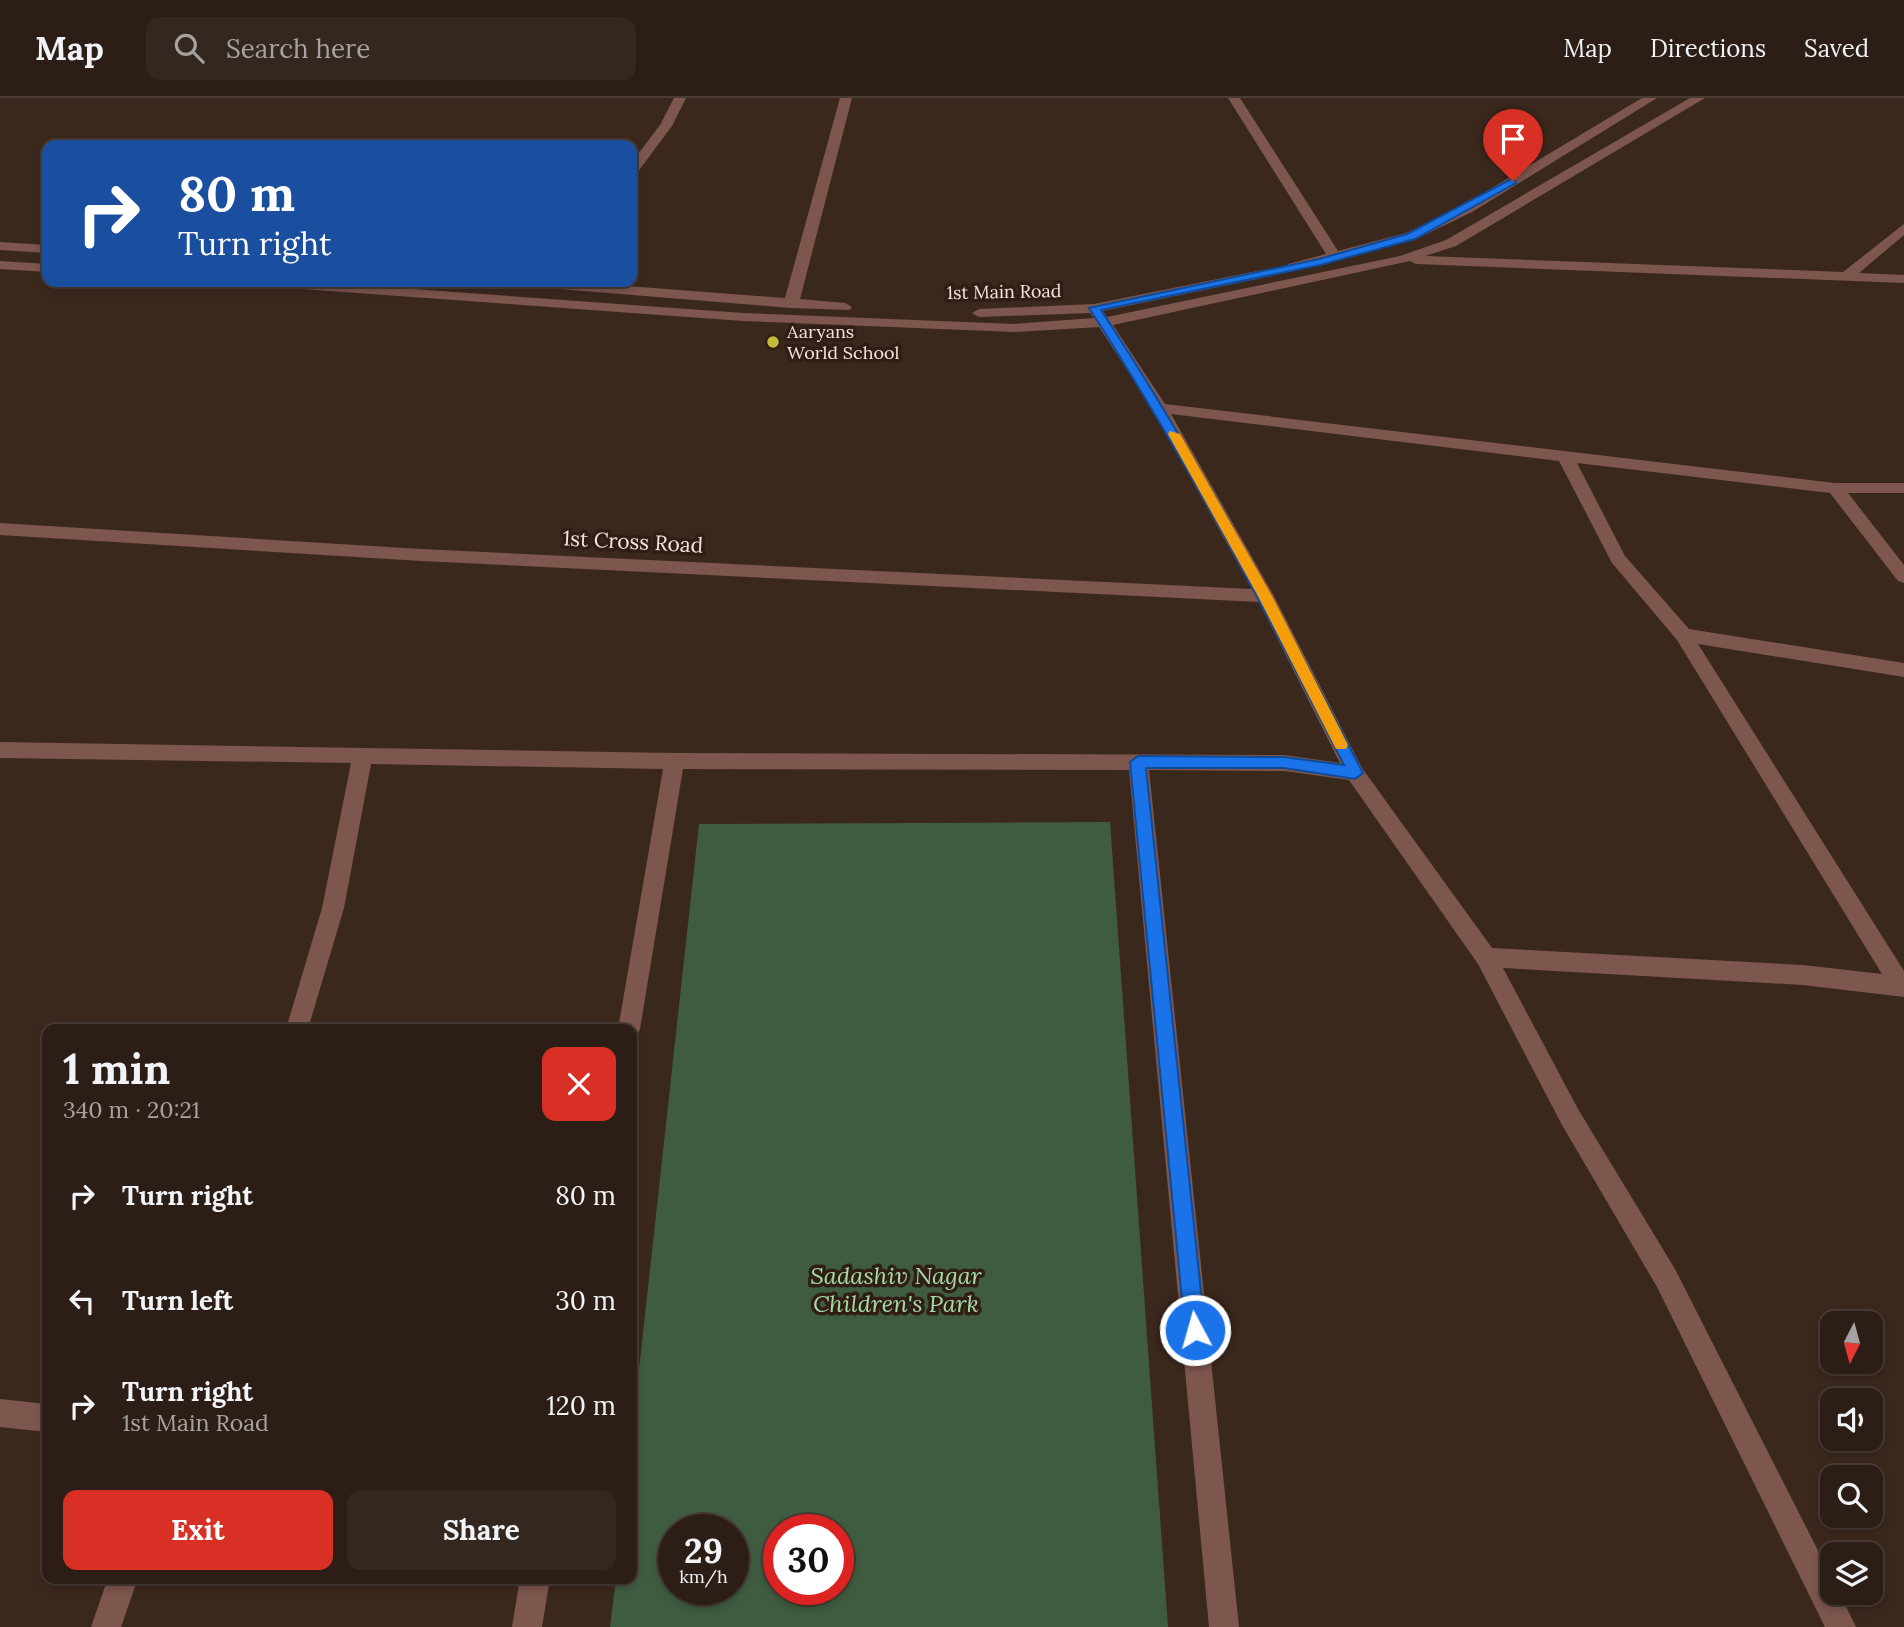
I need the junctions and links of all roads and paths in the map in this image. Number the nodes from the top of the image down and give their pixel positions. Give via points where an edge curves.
1 (680, 98) edge
2 (846, 98) edge
3 (1234, 98) edge
4 (1651, 98) edge
5 (1699, 98) edge
6 (637, 164) edge
7 (1904, 228) edge
8 (0, 246) edge
9 (42, 249) edge
10 (1335, 258) junction
11 (1403, 259) junction
12 (0, 265) edge
13 (42, 268) edge
14 (1846, 276) junction
15 (1904, 279) edge
16 (329, 287) edge
17 (589, 287) edge
18 (791, 304) junction
19 (1100, 315) junction
20 (1160, 408) junction
21 (1565, 456) junction
22 (1835, 488) junction
23 (1904, 488) edge
24 (0, 529) edge
25 (1904, 577) edge
26 (1265, 596) junction
27 (1683, 635) junction
28 (1904, 670) edge
29 (0, 750) edge
30 (362, 758) junction
31 (674, 761) junction
32 (1138, 762) junction
33 (1355, 773) junction
34 (1486, 957) junction
35 (1902, 985) edge
36 (298, 1024) edge
37 (630, 1024) edge
38 (0, 1413) edge
39 (42, 1417) edge
40 (121, 1584) edge
41 (534, 1584) edge
42 (106, 1627) edge
43 (527, 1627) edge
44 (1224, 1627) edge
45 (1841, 1627) edge

1 - 6 street via 666,126
2 - 18 street
3 - 10 street
4 - 10 street, 1st Main Road via 1467,209 1411,236
5 - 11 street via 1451,243
7 - 14 street
8 - 9 street
10 - 19 street, 1st Main Road
11 - 14 street
11 - 19 street
12 - 13 street
14 - 15 street
16 - 19 street via 743,317 1040,328
17 - 18 street, 1st Main Road
18 - 19 street, 1st Main Road
19 - 20 street
20 - 21 street
20 - 26 street
21 - 22 street
21 - 27 street via 1618,559
22 - 23 street
22 - 25 street
24 - 26 street, 1st Cross Road
26 - 33 street
27 - 28 street
27 - 35 street
29 - 30 street
30 - 31 street
30 - 36 street via 333,908
31 - 32 street
31 - 37 street
32 - 33 street via 1284,762
32 - 44 street
33 - 34 street
34 - 35 street
34 - 45 street via 1570,1117 1666,1278
38 - 39 street
40 - 42 street
41 - 43 street

